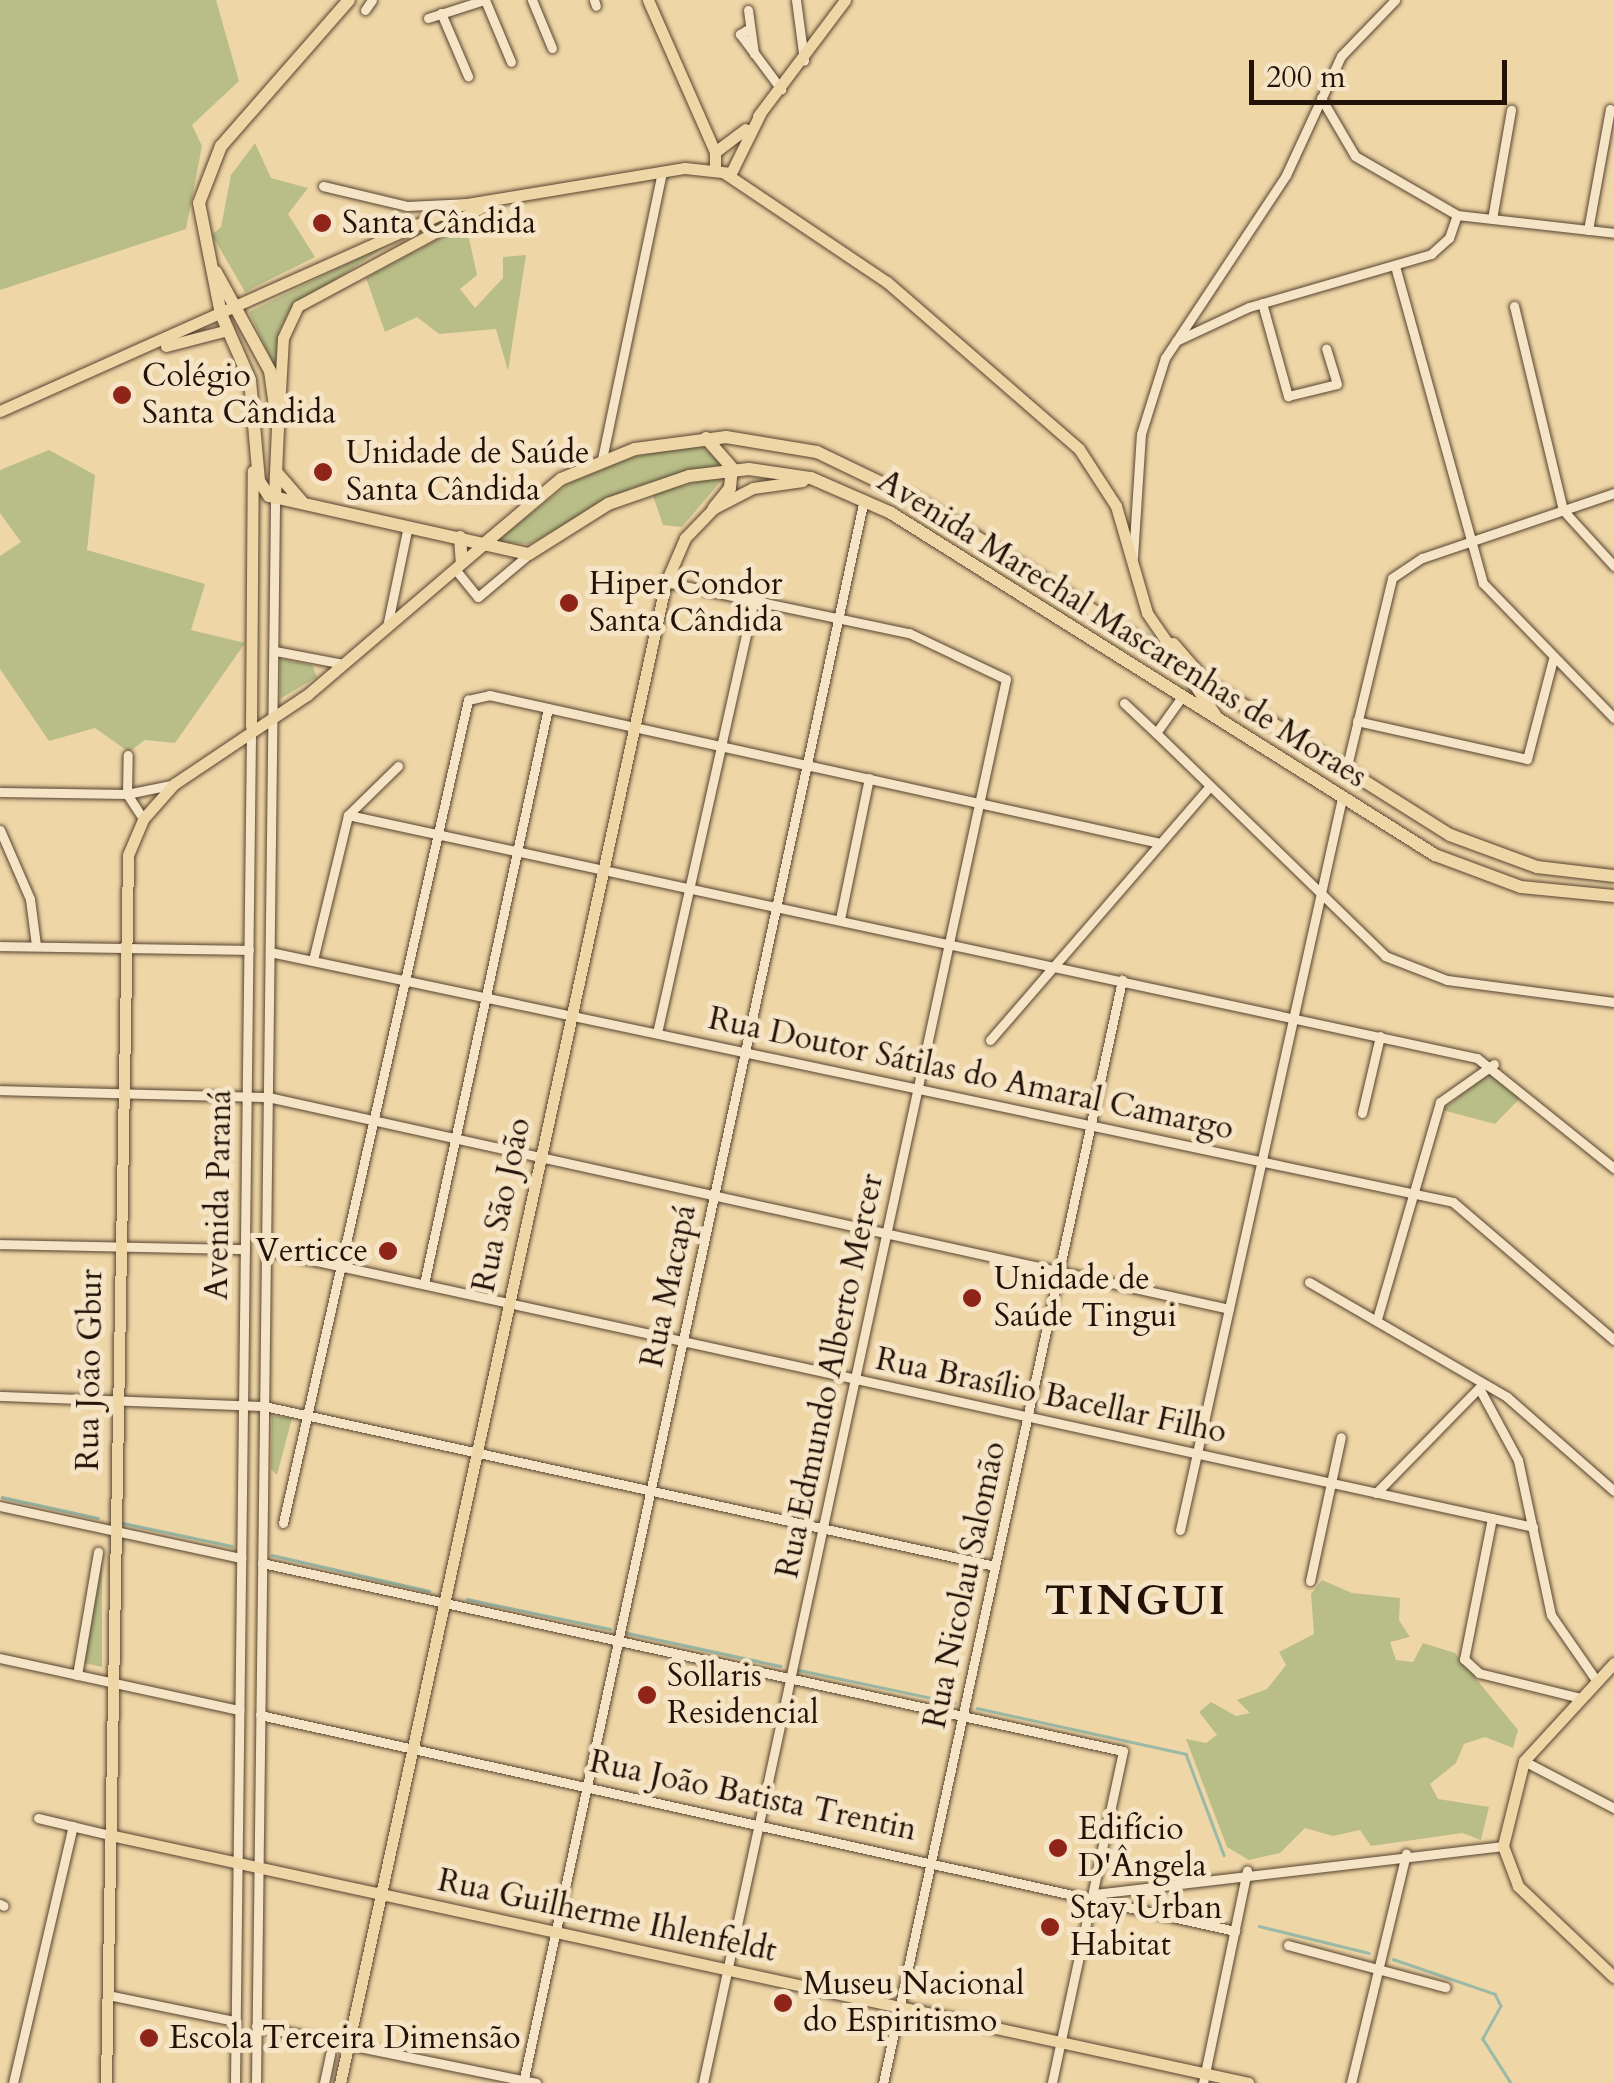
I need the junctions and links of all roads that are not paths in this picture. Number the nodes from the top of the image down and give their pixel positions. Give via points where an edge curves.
1 (349, 0) edge
2 (484, 0) edge
3 (532, 0) edge
4 (648, 0) edge
5 (796, 0) edge
6 (845, 0) edge
7 (1394, 0) edge
8 (748, 10) dead end
9 (441, 14) junction
10 (428, 18) dead end
11 (552, 48) dead end
12 (511, 62) dead end
13 (804, 62) junction
14 (468, 76) dead end
15 (781, 89) junction
16 (1321, 98) junction
17 (1610, 109) dead end
18 (1511, 110) dead end
19 (706, 120) junction
20 (736, 153) junction
21 (717, 163) junction
22 (662, 172) junction
23 (323, 186) dead end
24 (760, 191) junction
25 (510, 198) junction
26 (470, 202) junction
27 (1456, 214) junction
28 (1492, 218) junction
29 (1588, 230) junction
30 (1614, 232) edge
31 (400, 233) junction
32 (208, 262) junction
33 (1395, 266) junction
34 (361, 267) junction
35 (1262, 303) junction
36 (1514, 306) dead end
37 (239, 307) junction
38 (221, 314) junction
39 (228, 330) junction
40 (1174, 342) junction
41 (1326, 349) dead end
42 (77, 378) junction
43 (0, 411) edge
44 (254, 428) junction
45 (278, 428) junction
46 (704, 437) junction
47 (602, 459) junction
48 (732, 468) junction
49 (277, 477) junction
50 (828, 484) junction
51 (1614, 493) edge
52 (269, 494) junction
53 (864, 499) junction
54 (302, 502) junction
55 (714, 508) junction
56 (1564, 510) junction
57 (505, 524) junction
58 (408, 526) junction
59 (460, 537) junction
60 (1470, 542) junction
61 (484, 543) junction
62 (529, 554) junction
63 (1132, 562) junction
64 (458, 566) junction
65 (1614, 566) edge
66 (666, 582) junction
67 (754, 600) junction
68 (838, 616) junction
69 (387, 627) junction
70 (1114, 627) junction
71 (1165, 637) junction
72 (1089, 639) junction
73 (275, 651) junction
74 (1553, 659) junction
75 (344, 664) junction
76 (1188, 674) junction
77 (1210, 687) junction
78 (1181, 698) junction
79 (1124, 703) dead end
80 (548, 708) junction
81 (1612, 712) edge
82 (270, 714) junction
83 (1357, 721) junction
84 (1219, 722) junction
85 (251, 726) junction
86 (634, 727) junction
87 (1156, 733) junction
88 (722, 746) junction
89 (128, 755) dead end
90 (807, 764) junction
91 (398, 766) dead end
92 (1340, 770) junction
93 (869, 778) junction
94 (174, 784) junction
95 (1209, 787) junction
96 (0, 792) edge
97 (127, 794) junction
98 (1342, 798) junction
99 (980, 802) junction
100 (1407, 811) junction
101 (348, 815) junction
102 (143, 819) junction
103 (1389, 827) junction
104 (0, 830) edge
105 (432, 833) junction
106 (1160, 843) junction
107 (518, 851) junction
108 (603, 869) junction
109 (1614, 876) edge
110 (690, 887) junction
111 (1614, 896) edge
112 (1320, 898) junction
113 (776, 906) junction
114 (840, 919) junction
115 (950, 942) junction
116 (36, 944) junction
117 (0, 946) edge
118 (125, 947) junction
119 (249, 950) junction
120 (270, 952) junction
121 (312, 960) junction
122 (1054, 964) junction
123 (400, 979) junction
124 (1122, 980) junction
125 (486, 997) junction
126 (1614, 1002) edge
127 (571, 1015) junction
128 (1294, 1017) junction
129 (657, 1033) junction
130 (1380, 1036) junction
131 (990, 1040) dead end
132 (745, 1052) junction
133 (1494, 1064) junction
134 (918, 1088) junction
135 (0, 1090) edge
136 (122, 1093) junction
137 (248, 1096) junction
138 (268, 1097) junction
139 (1362, 1113) dead end
140 (368, 1119) junction
141 (1090, 1125) junction
142 (456, 1138) junction
143 (541, 1157) junction
144 (1262, 1161) junction
145 (1614, 1168) edge
146 (1413, 1193) junction
147 (714, 1195) junction
148 (887, 1233) junction
149 (0, 1244) edge
150 (120, 1247) junction
151 (245, 1250) junction
152 (266, 1250) junction
153 (336, 1265) junction
154 (1058, 1271) junction
155 (1309, 1282) dead end
156 (424, 1284) junction
157 (509, 1303) junction
158 (1229, 1308) junction
159 (1377, 1318) junction
160 (1614, 1340) edge
161 (683, 1341) junction
162 (855, 1379) junction
163 (1479, 1388) junction
164 (0, 1396) edge
165 (118, 1400) junction
166 (243, 1403) junction
167 (264, 1406) junction
168 (306, 1414) junction
169 (1027, 1416) junction
170 (1341, 1438) dead end
171 (476, 1452) junction
172 (1196, 1454) junction
173 (1332, 1483) junction
174 (651, 1490) junction
175 (1614, 1491) edge
176 (1376, 1493) junction
177 (0, 1506) edge
178 (1492, 1518) junction
179 (284, 1523) dead end
180 (1533, 1527) junction
181 (823, 1528) junction
182 (1180, 1530) dead end
183 (116, 1531) junction
184 (98, 1552) dead end
185 (241, 1558) junction
186 (262, 1563) junction
187 (995, 1566) junction
188 (1310, 1582) dead end
189 (444, 1603) junction
190 (618, 1641) junction
191 (0, 1658) edge
192 (1614, 1663) edge
193 (76, 1675) junction
194 (790, 1678) junction
195 (1596, 1680) junction
196 (113, 1683) junction
197 (1578, 1698) junction
198 (239, 1710) junction
199 (260, 1714) junction
200 (962, 1716) junction
201 (412, 1748) junction
202 (1524, 1761) junction
203 (587, 1785) junction
204 (1614, 1808) edge
205 (38, 1818) dead end
206 (759, 1822) junction
207 (73, 1826) junction
208 (110, 1835) junction
209 (1503, 1846) junction
210 (1406, 1854) junction
211 (931, 1860) junction
212 (248, 1865) junction
213 (1247, 1870) junction
214 (1092, 1894) junction
215 (380, 1895) junction
216 (1235, 1930) junction
217 (556, 1933) junction
218 (1288, 1945) dead end
219 (1378, 1968) junction
220 (727, 1970) junction
221 (1614, 1977) edge
222 (1444, 1987) dead end
223 (108, 1995) junction
224 (899, 2007) junction
225 (235, 2022) junction
226 (256, 2026) junction
227 (1060, 2042) junction
228 (348, 2044) junction
229 (330, 2054) dead end
230 (1204, 2078) edge
231 (341, 2079) edge
232 (524, 2082) edge
233 (13, 2083) edge
234 (106, 2083) edge
235 (234, 2083) edge
236 (256, 2083) edge
237 (324, 2083) edge
238 (536, 2083) edge
239 (703, 2083) edge
240 (882, 2083) edge
241 (1052, 2083) edge
242 (1248, 2083) edge
243 (1351, 2083) edge

1 - 32 highway, Avenida Paraná via 214,156 198,218
2 - 9 street
2 - 12 street
3 - 11 street
4 - 19 main road
5 - 13 street
6 - 13 main road
7 - 16 street via 1347,47
8 - 15 street via 750,28 740,34
9 - 10 street
9 - 14 street
13 - 15 main road
15 - 20 main road
16 - 27 street via 1356,156
16 - 40 street via 1271,200
17 - 29 street
18 - 28 street
19 - 20 main road
19 - 21 main road
20 - 21 main road
20 - 21 main road
20 - 24 main road
21 - 22 main road
21 - 24 main road
22 - 25 main road
22 - 47 street
23 - 26 street via 408,206
24 - 63 main road via 910,300 1079,449 1109,491
25 - 26 main road
25 - 34 main road
26 - 31 main road
27 - 28 street
27 - 33 street via 1439,250
28 - 29 street
29 - 30 street
31 - 34 main road
31 - 37 main road
32 - 37 highway
32 - 38 highway, Avenida Paraná
33 - 35 street
33 - 60 street
34 - 45 main road via 312,294 289,319
35 - 40 street
35 - 41 street via 1288,396 1337,384
36 - 56 street
37 - 38 main road
37 - 45 highway via 270,371
38 - 39 highway, Avenida Paraná
38 - 42 main road
39 - 42 main road
39 - 44 highway, Avenida Paraná via 250,380
40 - 63 street via 1145,412
42 - 43 main road
44 - 52 highway
44 - 85 main road, Avenida Paraná
45 - 49 highway
46 - 47 highway, Avenida Marechal Mascarenhas de Moraes
46 - 48 highway
46 - 70 highway, Avenida Marechal Mascarenhas de Moraes via 794,445 863,471
47 - 57 highway, Avenida Marechal Mascarenhas de Moraes via 560,479
48 - 50 highway, Avenida Marechal Mascarenhas de Moraes
48 - 55 highway via 730,488
48 - 62 highway, Avenida Marechal Mascarenhas de Moraes via 618,500
49 - 52 highway
49 - 54 highway
50 - 53 highway, Avenida Marechal Mascarenhas de Moraes
50 - 55 main road, Rua São João via 770,482
51 - 56 street
52 - 54 highway
52 - 73 street, Avenida Paraná
53 - 68 street, Rua Macapá
53 - 72 highway, Avenida Marechal Mascarenhas de Moraes
54 - 58 highway
55 - 66 main road, Rua São João via 685,538
56 - 60 street
56 - 65 street
57 - 59 highway
57 - 61 highway, Avenida Marechal Mascarenhas de Moraes
58 - 59 highway
58 - 69 street
59 - 61 highway
59 - 64 highway
60 - 74 street via 1489,594
60 - 83 street via 1392,578
61 - 62 highway
61 - 64 main road, Avenida Marechal Mascarenhas de Moraes
62 - 64 street, Avenida Marechal Mascarenhas de Moraes via 478,597
63 - 71 main road via 1141,600
64 - 69 main road, Avenida Marechal Mascarenhas de Moraes
66 - 67 street
66 - 86 main road, Rua São João
67 - 68 street
67 - 88 street
68 - 90 street, Rua Macapá
68 - 99 street, Rua Edmundo Alberto Mercer via 924,639 1006,680
69 - 75 main road, Avenida Marechal Mascarenhas de Moraes
70 - 72 highway via 1102,625
70 - 76 highway, Avenida Marechal Mascarenhas de Moraes
71 - 76 main road
71 - 77 main road
72 - 78 highway, Avenida Marechal Mascarenhas de Moraes
73 - 75 street
73 - 82 street, Avenida Paraná
74 - 81 street
74 - 83 street via 1527,759
75 - 82 main road, Avenida Marechal Mascarenhas de Moraes
76 - 77 highway, Avenida Marechal Mascarenhas de Moraes
76 - 84 highway
77 - 92 highway, Avenida Marechal Mascarenhas de Moraes
78 - 84 highway, Avenida Marechal Mascarenhas de Moraes
78 - 87 street
79 - 87 street
80 - 86 street
80 - 105 street via 489,695 468,700
80 - 107 street
82 - 85 main road, Rua João Gbur
82 - 120 street, Avenida Paraná
83 - 92 street
84 - 98 highway, Avenida Marechal Mascarenhas de Moraes
85 - 94 main road, Rua João Gbur
85 - 119 street, Avenida Paraná
86 - 88 street
86 - 108 main road, Rua São João
87 - 95 street
88 - 90 street
88 - 110 street
89 - 97 street
90 - 93 street
90 - 113 street, Rua Macapá
91 - 101 street
92 - 98 highway
92 - 100 highway, Avenida Marechal Mascarenhas de Moraes
93 - 99 street
93 - 114 street
94 - 97 street
94 - 102 main road, Rua João Gbur
95 - 106 street
95 - 112 street
96 - 97 street
97 - 102 street
98 - 103 highway, Avenida Marechal Mascarenhas de Moraes
98 - 112 street
99 - 106 street
99 - 115 street, Rua Edmundo Alberto Mercer
100 - 103 highway
100 - 109 highway, Avenida Marechal Mascarenhas de Moraes via 1513,861
101 - 105 street
101 - 121 street
102 - 118 main road, Rua João Gbur via 127,865
103 - 111 highway, Avenida Marechal Mascarenhas de Moraes via 1499,881
104 - 116 street via 30,899
105 - 107 street
105 - 123 street
106 - 122 street
107 - 108 street
107 - 125 street
108 - 110 street
108 - 127 main road, Rua São João
110 - 113 street
110 - 129 street
112 - 126 street via 1372,947 1414,972
112 - 128 street
113 - 114 street
113 - 132 street, Rua Macapá
114 - 115 street
115 - 122 street
115 - 134 street, Rua Edmundo Alberto Mercer
116 - 117 street
116 - 118 street
118 - 119 street
118 - 136 main road, Rua João Gbur
119 - 137 street, Avenida Paraná
120 - 121 street, Rua Doutor Sátilas do Amaral Camargo
120 - 138 street, Avenida Paraná
121 - 123 street, Rua Doutor Sátilas do Amaral Camargo
122 - 124 street
122 - 131 street
123 - 125 street, Rua Doutor Sátilas do Amaral Camargo
123 - 140 street
124 - 128 street
124 - 141 street, Rua Nicolau Salomão
125 - 127 street, Rua Doutor Sátilas do Amaral Camargo
125 - 142 street
127 - 129 street, Rua Doutor Sátilas do Amaral Camargo
127 - 143 main road, Rua São João
128 - 130 street
128 - 144 street
129 - 132 street, Rua Doutor Sátilas do Amaral Camargo
130 - 133 street
130 - 139 street
132 - 134 street, Rua Doutor Sátilas do Amaral Camargo
132 - 147 street, Rua Macapá
133 - 145 street
133 - 146 street via 1443,1096
134 - 141 street, Rua Doutor Sátilas do Amaral Camargo
134 - 148 street, Rua Edmundo Alberto Mercer
135 - 136 street
136 - 137 street
136 - 150 main road, Rua João Gbur
137 - 138 street
137 - 151 street, Avenida Paraná
138 - 140 street
138 - 152 street, Avenida Paraná
140 - 142 street
140 - 153 street
141 - 144 street, Rua Doutor Sátilas do Amaral Camargo
141 - 154 street, Rua Nicolau Salomão
142 - 143 street
142 - 156 street
143 - 147 street
143 - 157 main road, Rua São João
144 - 146 street, Rua Doutor Sátilas do Amaral Camargo
144 - 158 street
146 - 159 street
146 - 160 street, Rua Doutor Sátilas do Amaral Camargo via 1465,1208
147 - 148 street
147 - 161 street, Rua Macapá
148 - 154 street
148 - 162 street, Rua Edmundo Alberto Mercer
149 - 150 street
150 - 151 street
150 - 165 main road, Rua João Gbur
151 - 166 street, Avenida Paraná
152 - 153 street, Rua Brasílio Bacellar Filho
152 - 167 street, Avenida Paraná
153 - 156 street, Rua Brasílio Bacellar Filho
153 - 168 street
154 - 158 street
154 - 169 street, Rua Nicolau Salomão
155 - 159 street
156 - 157 street, Rua Brasílio Bacellar Filho
157 - 161 street, Rua Brasílio Bacellar Filho
157 - 171 main road, Rua São João
158 - 172 street
159 - 163 street
161 - 162 street, Rua Brasílio Bacellar Filho
161 - 174 street, Rua Macapá
162 - 169 street, Rua Brasílio Bacellar Filho
162 - 181 street, Rua Edmundo Alberto Mercer
163 - 175 street via 1519,1406
163 - 176 street
163 - 180 street via 1513,1446
164 - 165 street
165 - 166 street
165 - 183 main road, Rua João Gbur
166 - 167 street
166 - 185 street, Avenida Paraná
167 - 168 street
167 - 186 street, Avenida Paraná
168 - 171 street
168 - 179 street
169 - 172 street, Rua Brasílio Bacellar Filho
169 - 187 street, Rua Nicolau Salomão
170 - 173 street
171 - 174 street
171 - 189 main road, Rua São João
172 - 173 street, Rua Brasílio Bacellar Filho
172 - 182 street
173 - 176 street, Rua Brasílio Bacellar Filho
173 - 188 street
174 - 181 street
174 - 190 street, Rua Macapá
176 - 178 street, Rua Brasílio Bacellar Filho
177 - 183 street
178 - 180 street, Rua Brasílio Bacellar Filho
178 - 197 street via 1464,1659 1478,1672
180 - 195 street via 1551,1615
181 - 187 street
181 - 194 street, Rua Edmundo Alberto Mercer
183 - 185 street
183 - 196 main road, Rua João Gbur
184 - 193 street
185 - 198 street, Avenida Paraná
186 - 189 street
186 - 199 street, Avenida Paraná
187 - 200 street, Rua Nicolau Salomão
189 - 190 street
189 - 201 main road, Rua São João
190 - 194 street
190 - 203 street, Rua Macapá
191 - 193 street
192 - 195 main road
193 - 196 street
194 - 200 street
194 - 206 street, Rua Edmundo Alberto Mercer
195 - 197 main road
196 - 198 street
196 - 208 main road, Rua João Gbur
197 - 202 main road
198 - 212 street, Avenida Paraná
199 - 201 street, Rua João Batista Trentin
199 - 212 street, Avenida Paraná
200 - 211 street, Rua Nicolau Salomão
200 - 214 street via 1124,1751
201 - 203 street, Rua João Batista Trentin
201 - 215 main road, Rua São João
202 - 204 street
202 - 209 main road
203 - 206 street, Rua João Batista Trentin
203 - 217 street, Rua Macapá
205 - 207 street
206 - 211 street, Rua João Batista Trentin
206 - 220 street, Rua Edmundo Alberto Mercer
207 - 208 street
207 - 233 street
208 - 212 main road, Rua Guilherme Ihlenfeldt
208 - 223 main road, Rua João Gbur
209 - 210 street
209 - 221 main road via 1518,1886
210 - 213 street
210 - 219 street
211 - 214 street, Rua João Batista Trentin
211 - 224 street, Rua Nicolau Salomão
212 - 215 main road, Rua Guilherme Ihlenfeldt
212 - 225 street, Avenida Paraná
212 - 226 street, Avenida Paraná
213 - 214 street
213 - 216 street
214 - 216 street, Rua João Batista Trentin
214 - 227 street
215 - 217 main road, Rua Guilherme Ihlenfeldt
215 - 228 main road, Rua São João
216 - 230 street
217 - 220 main road, Rua Guilherme Ihlenfeldt
217 - 232 street, Rua Macapá
218 - 219 street
219 - 222 street
219 - 243 street
220 - 224 main road, Rua Guilherme Ihlenfeldt
220 - 239 street, Rua Edmundo Alberto Mercer
223 - 225 street
223 - 234 main road, Rua João Gbur
224 - 227 main road, Rua Guilherme Ihlenfeldt
224 - 240 street, Rua Nicolau Salomão
225 - 235 street, Avenida Paraná
226 - 228 street
226 - 236 street, Avenida Paraná
227 - 230 main road, Rua Guilherme Ihlenfeldt
227 - 241 street
228 - 231 main road, Rua São João
228 - 232 street
229 - 237 street
230 - 242 main road, Rua Guilherme Ihlenfeldt
231 - 237 street
232 - 238 street

